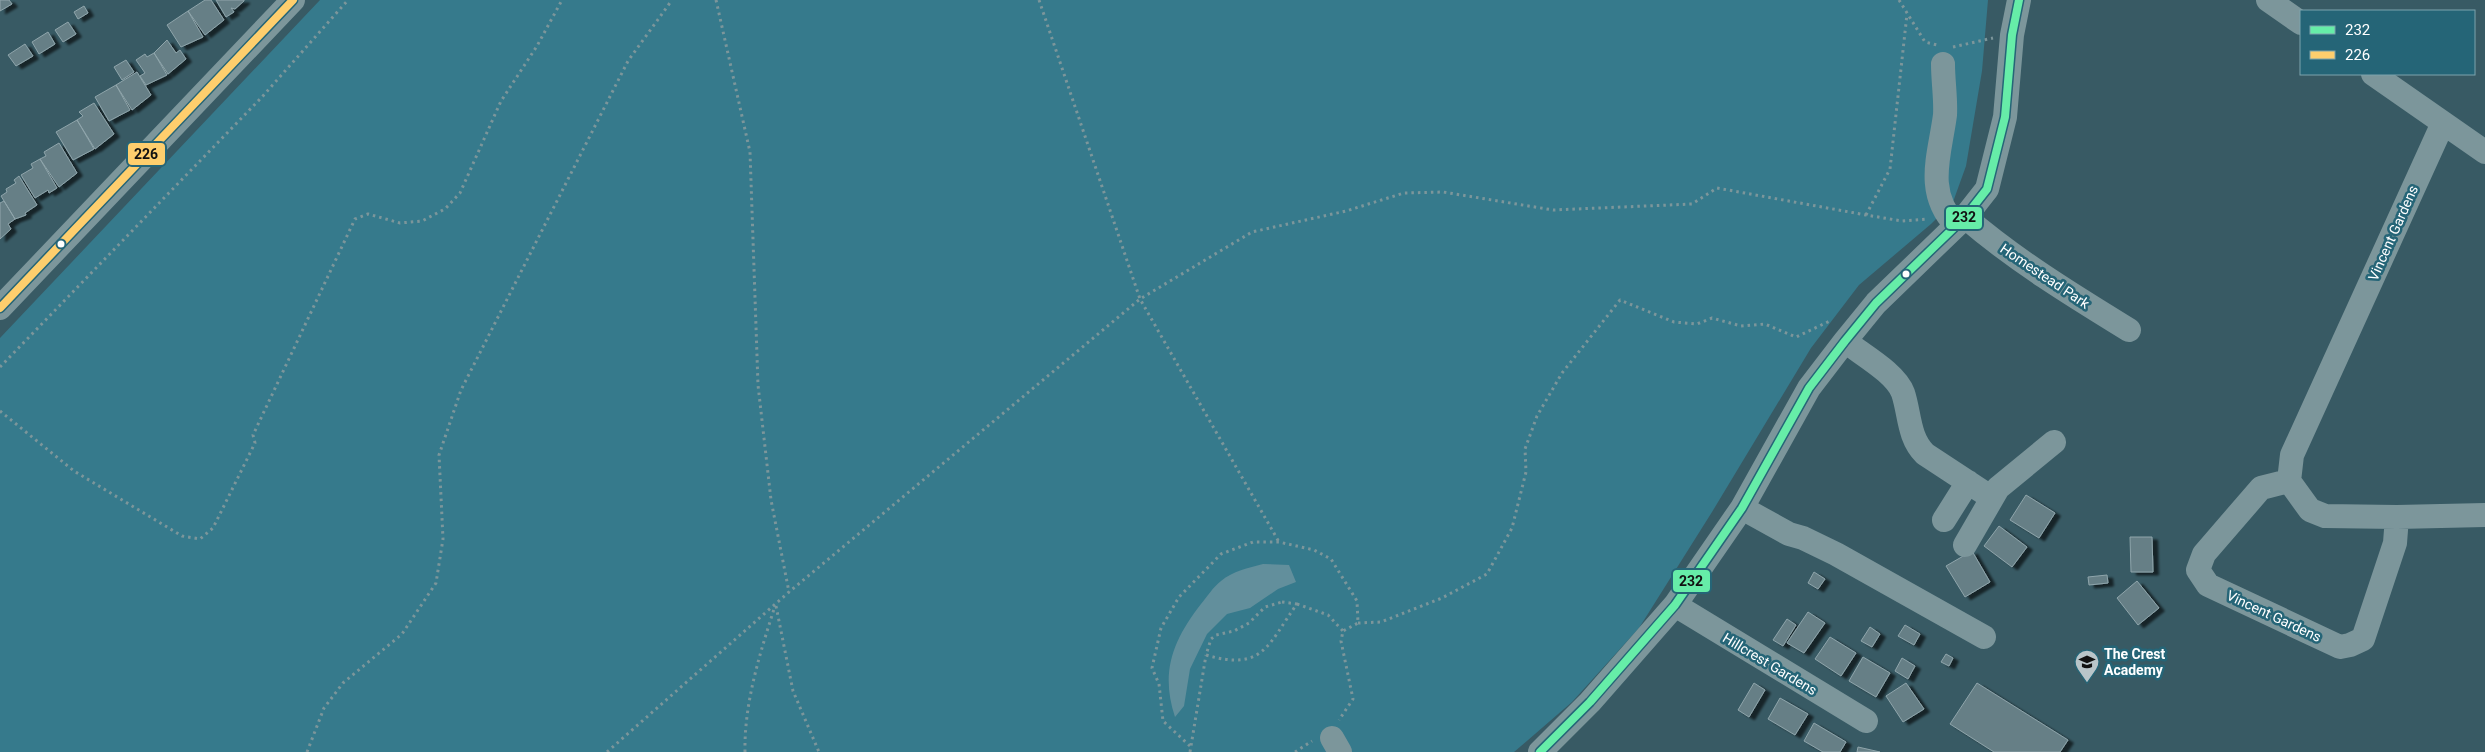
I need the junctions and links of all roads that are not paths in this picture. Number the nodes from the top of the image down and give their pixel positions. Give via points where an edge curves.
1 (293, 0) edge
2 (2019, 0) edge
3 (2268, 0) edge
4 (2300, 22) edge
5 (1944, 53) road end
6 (2374, 75) edge
7 (2443, 123) junction
8 (2485, 152) edge
9 (1955, 216) junction
10 (0, 308) edge
11 (2129, 330) dead end
12 (1845, 341) junction
13 (2054, 442) dead end
14 (2289, 481) junction
15 (1968, 482) junction
16 (1992, 498) junction
17 (1742, 508) junction
18 (2485, 515) edge
19 (2398, 518) junction
20 (1944, 520) dead end
21 (1965, 545) dead end
22 (1675, 605) junction
23 (1984, 637) dead end
24 (1866, 721) dead end
25 (1541, 752) edge

1 - 10 street
2 - 9 street via 2012,35 2003,134 1987,188
3 - 4 street
5 - 9 street via 1945,113 1934,175
6 - 7 street
7 - 8 street
7 - 14 street, Vincent Gardens via 2292,455
9 - 11 street, Homestead Park via 2048,280
9 - 12 street
12 - 15 street via 1896,380 1903,392 1917,446
12 - 17 street via 1810,388
13 - 16 street via 1998,488
14 - 19 street via 2310,510 2324,516
14 - 19 street, Vincent Gardens via 2261,488 2204,554 2198,570 2208,585 2340,646 2350,645 2362,638 2366,631 2395,543
15 - 16 street
15 - 20 street
16 - 21 street
17 - 22 street
17 - 23 street via 1772,526 1836,554
18 - 19 street
22 - 24 street, Hillcrest Gardens
22 - 25 street

